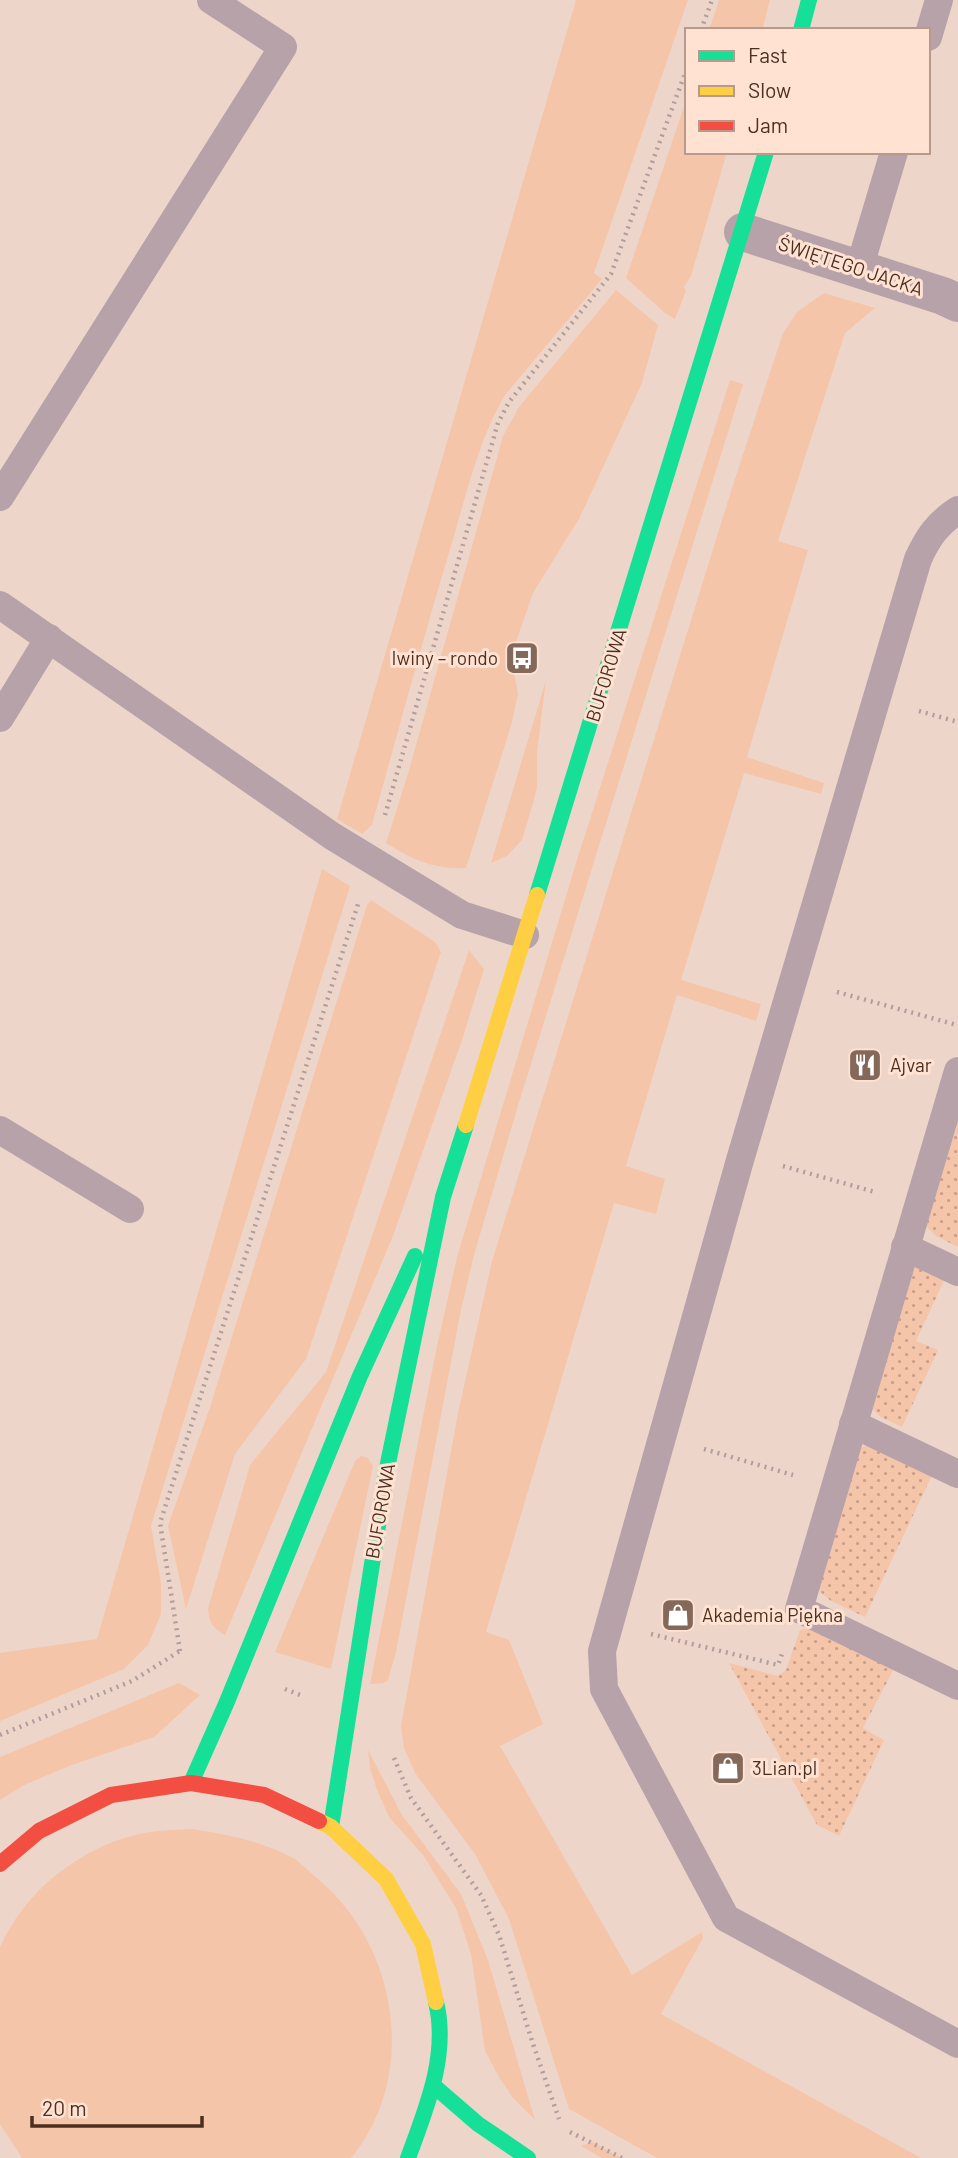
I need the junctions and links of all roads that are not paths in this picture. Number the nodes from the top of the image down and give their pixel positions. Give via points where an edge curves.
1 (211, 0) edge
2 (809, 0) edge
3 (939, 0) edge
4 (802, 28) edge
5 (930, 30) edge
6 (765, 154) edge
7 (893, 154) edge
8 (743, 232) junction
9 (859, 269) junction
10 (958, 303) edge
11 (0, 497) edge
12 (958, 510) edge
13 (0, 605) edge
14 (49, 638) junction
15 (0, 718) edge
16 (525, 935) junction
17 (958, 1071) edge
18 (0, 1130) edge
19 (443, 1197) junction
20 (130, 1209) dead end
21 (905, 1247) junction
22 (958, 1272) edge
23 (853, 1424) junction
24 (958, 1474) edge
25 (958, 1686) edge
26 (191, 1783) junction
27 (331, 1827) junction
28 (0, 1864) edge
29 (958, 2044) edge
30 (434, 2086) junction
31 (408, 2158) edge
32 (528, 2158) edge

1 - 11 lane via 283,47
2 - 4 main road
3 - 5 lane
6 - 8 main road, BUFOROWA
7 - 9 lane
8 - 9 street, ŚWIĘTEGO JACKA
8 - 16 main road, BUFOROWA
9 - 10 street, ŚWIĘTEGO JACKA
12 - 29 lane via 941,521 918,559 736,1173 602,1651 604,1689 726,1917
13 - 14 lane
14 - 15 lane
14 - 16 lane via 332,836 462,915
16 - 19 main road, BUFOROWA
17 - 21 lane
18 - 20 lane
19 - 26 main road, BUFOROWA via 360,1376
19 - 27 main road, BUFOROWA via 387,1468
21 - 22 lane
21 - 23 lane
23 - 24 lane
23 - 25 lane via 799,1609
26 - 27 main road via 264,1795
26 - 28 main road via 111,1794 39,1831
27 - 30 main road via 386,1879 423,1944 440,2018
30 - 31 main road
30 - 32 main road

